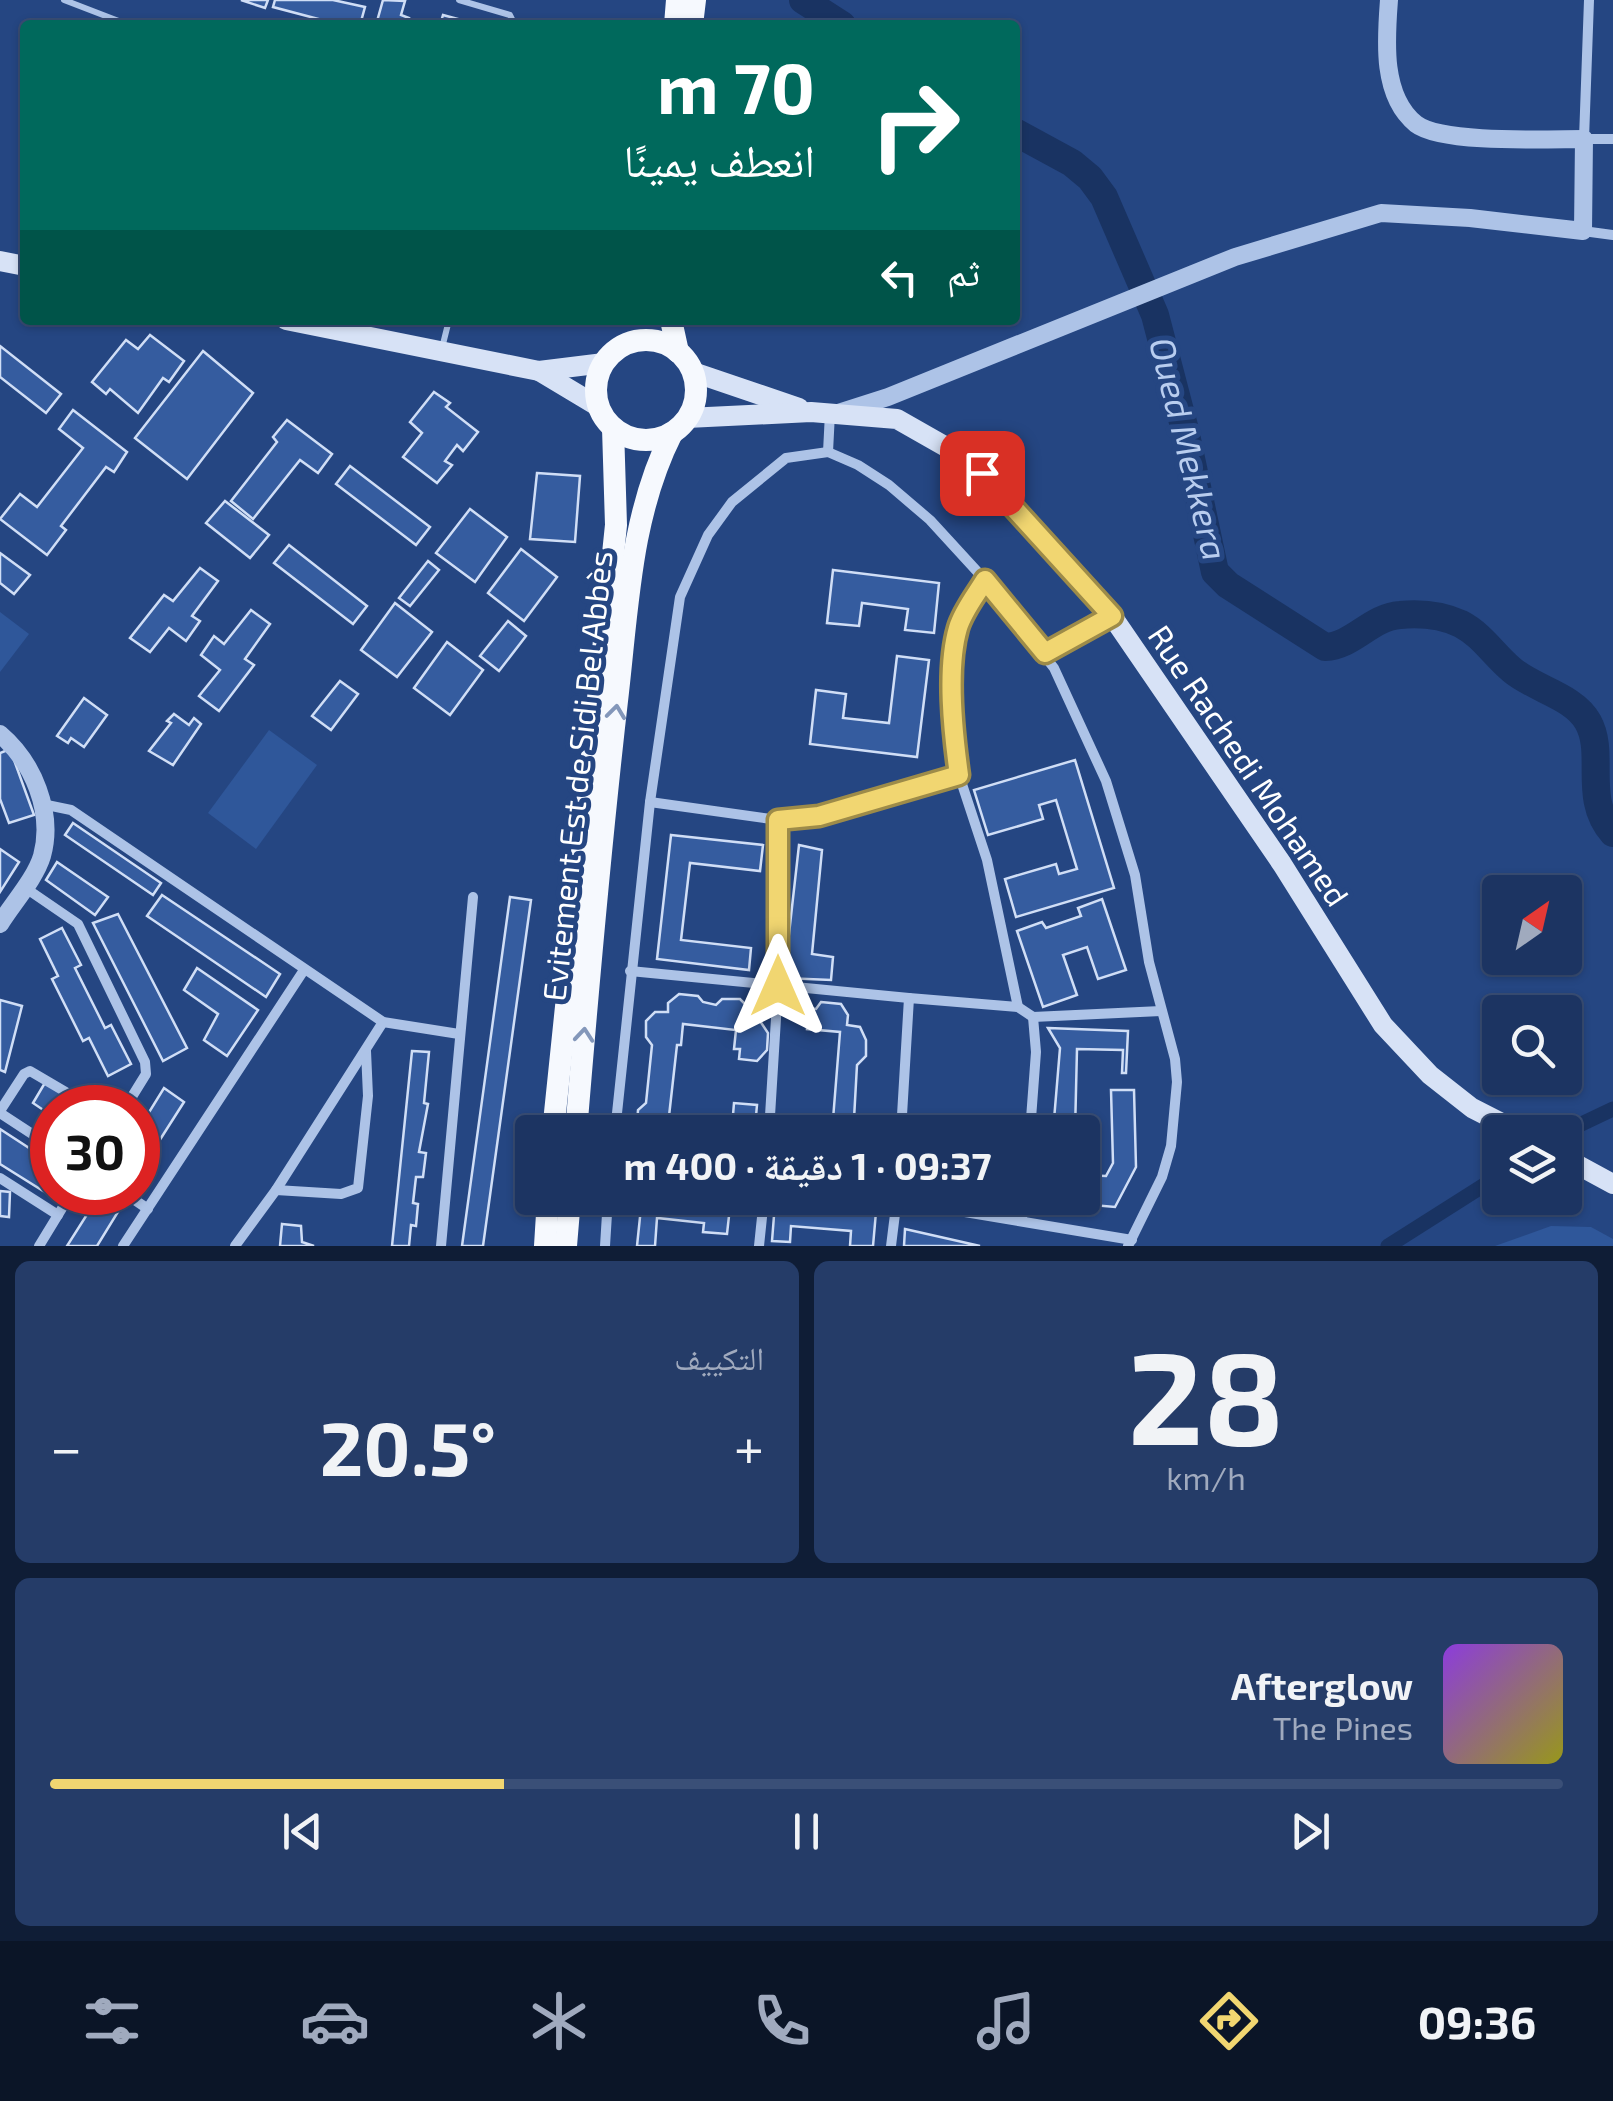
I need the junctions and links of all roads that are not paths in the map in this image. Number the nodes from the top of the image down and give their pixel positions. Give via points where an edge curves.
1 (64, 0) edge
2 (459, 0) edge
3 (1389, 0) edge
4 (1589, 0) edge
5 (116, 20) edge
6 (512, 20) edge
7 (1613, 139) edge
8 (1584, 140) junction
9 (1583, 231) junction
10 (1613, 235) edge
11 (310, 325) edge
12 (447, 325) edge
13 (631, 325) edge
14 (672, 325) edge
15 (441, 352) junction
16 (678, 352) junction
17 (610, 356) junction
18 (538, 371) junction
19 (693, 372) junction
20 (598, 408) junction
21 (826, 413) junction
22 (680, 426) junction
23 (613, 428) junction
24 (828, 452) junction
25 (985, 580) junction
26 (1112, 616) junction
27 (1045, 653) junction
28 (0, 734) edge
29 (959, 775) junction
30 (650, 802) junction
31 (42, 804) junction
32 (778, 820) junction
33 (24, 887) junction
34 (473, 897) dead end
35 (0, 924) edge
36 (304, 970) junction
37 (630, 971) junction
38 (778, 986) junction
39 (909, 998) junction
40 (1018, 1007) junction
41 (1161, 1011) junction
42 (1032, 1017) junction
43 (383, 1022) junction
44 (459, 1034) junction
45 (366, 1050) junction
46 (54, 1085) edge
47 (139, 1085) edge
48 (0, 1112) edge
49 (555, 1115) edge
50 (578, 1115) edge
51 (617, 1115) edge
52 (769, 1115) edge
53 (901, 1115) edge
54 (1031, 1115) edge
55 (1485, 1115) edge
56 (30, 1132) edge
57 (1582, 1168) edge
58 (0, 1178) edge
59 (1613, 1184) edge
60 (276, 1190) junction
61 (160, 1191) edge
62 (144, 1215) edge
63 (547, 1215) edge
64 (569, 1215) edge
65 (607, 1215) edge
66 (762, 1215) edge
67 (894, 1215) edge
68 (993, 1215) edge
69 (1022, 1215) edge
70 (58, 1216) joint
71 (1022, 1220) junction
72 (1130, 1243) edge
73 (39, 1246) edge
74 (122, 1246) edge
75 (236, 1246) edge
76 (440, 1246) edge
77 (546, 1246) edge
78 (566, 1246) edge
79 (605, 1246) edge
80 (759, 1246) edge
81 (891, 1246) edge

1 - 5 lane
2 - 6 lane
3 - 8 street via 1390,76 1416,124 1440,133
4 - 8 street
7 - 8 street
8 - 9 street
9 - 10 street
9 - 21 street via 1381,213 1264,246 888,397
11 - 15 main road
12 - 15 lane
13 - 17 highway
14 - 16 highway
15 - 18 main road
16 - 17 highway via 647,340
16 - 19 highway
17 - 18 main road
17 - 20 highway via 596,381
18 - 20 main road
19 - 21 main road
19 - 22 highway via 696,391
20 - 23 highway
21 - 22 main road
21 - 24 street
21 - 26 main road, Rue Rachedi Mohamed via 897,420 948,448 1008,498
22 - 23 highway via 648,440
50 -> 22 highway, Evitement Est de Sidi Bel Abbès via 636,534 649,484
23 - 49 highway, Evitement Est de Sidi Bel Abbès via 616,525
24 - 25 street via 889,485
24 - 30 street via 786,458 732,502 708,535 680,597
25 - 27 street
25 - 29 street via 964,613 956,644 953,732
26 - 27 street
26 - 55 main road, Rue Rachedi Mohamed via 1384,1025 1430,1075
27 - 41 street via 1091,744 1124,834
28 - 31 street via 29,767
29 - 32 street via 819,816
29 - 40 street via 987,860
30 - 32 street
30 - 37 street
31 - 33 street via 42,858
31 - 36 street via 71,810
32 - 38 street
33 - 35 street
33 - 47 street via 78,924 146,1062
34 - 44 street
36 - 43 street
36 - 61 street
37 - 38 street
37 - 51 street
38 - 39 street
38 - 52 street
39 - 40 street
39 - 53 street
40 - 42 street
41 - 42 street
41 - 72 street via 1176,1060 1176,1109 1162,1178
42 - 54 street
43 - 44 street
43 - 45 street
44 - 76 street
45 - 60 street
45 - 60 street via 358,1188 341,1194
46 - 48 street via 24,1074
48 - 56 street
57 - 59 main road
58 - 70 street
60 - 75 street
62 - 74 street
63 - 77 highway
64 - 78 highway
65 - 79 street
66 - 80 street
67 - 81 street
68 - 71 street
69 - 71 street
70 - 73 street
71 - 72 street

